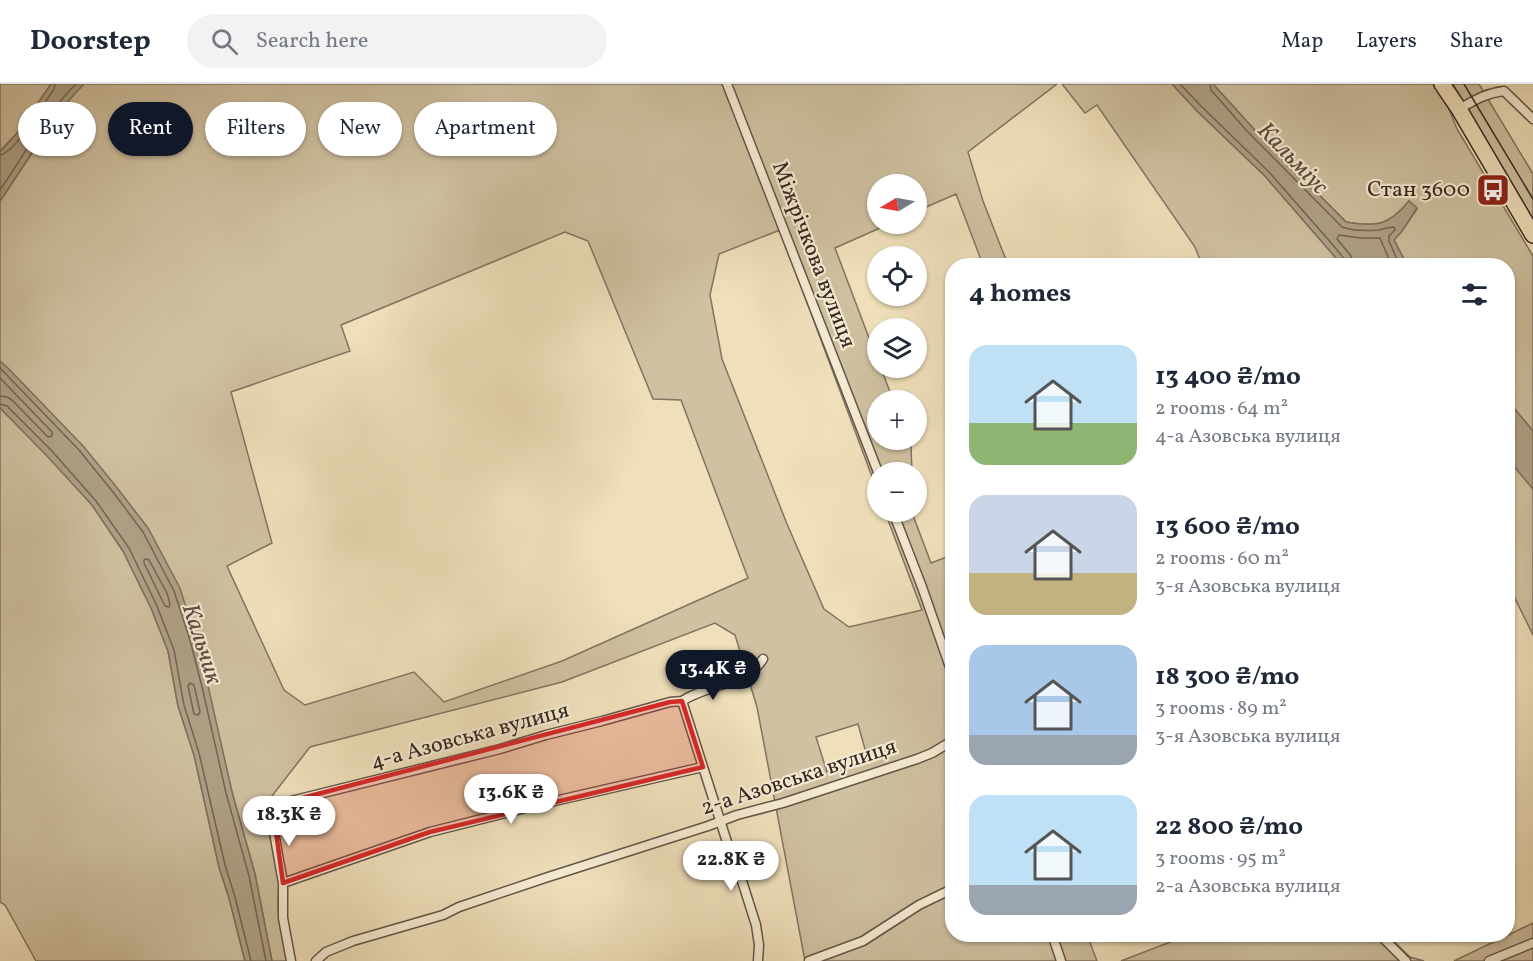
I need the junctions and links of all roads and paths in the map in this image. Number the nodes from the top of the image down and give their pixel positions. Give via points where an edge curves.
1 (728, 84) edge
2 (1442, 84) edge
3 (1459, 109) junction
4 (1533, 119) edge
5 (1533, 235) edge
6 (874, 462) edge
7 (897, 522) edge
8 (945, 653) edge
9 (764, 658) dead end
10 (682, 701) junction
11 (945, 745) edge
12 (703, 767) junction
13 (721, 821) junction
14 (283, 883) junction
15 (945, 892) edge
16 (1055, 942) edge
17 (1387, 942) edge
18 (1533, 943) edge
19 (291, 961) edge
20 (316, 961) edge
21 (758, 961) edge
22 (809, 961) edge
23 (1061, 961) edge
24 (1406, 961) edge
25 (1489, 961) edge

1 - 6 street, Міжрічкова вулиця
2 - 3 highway
3 - 4 street via 1483,96 1504,91
3 - 5 highway
7 - 8 street
9 - 10 street, 4-а Азовська вулиця via 746,674
10 - 12 street
10 - 14 street, 4-а Азовська вулиця via 276,806 271,814
11 - 13 street, 2-а Азовська вулиця via 917,759
12 - 13 street
12 - 14 street via 430,832
13 - 20 street, 2-а Азовська вулиця via 443,915 353,941 326,952
13 - 21 street via 756,925
14 - 19 street via 283,918
15 - 22 street via 862,941
16 - 23 street
17 - 24 street
18 - 25 street

